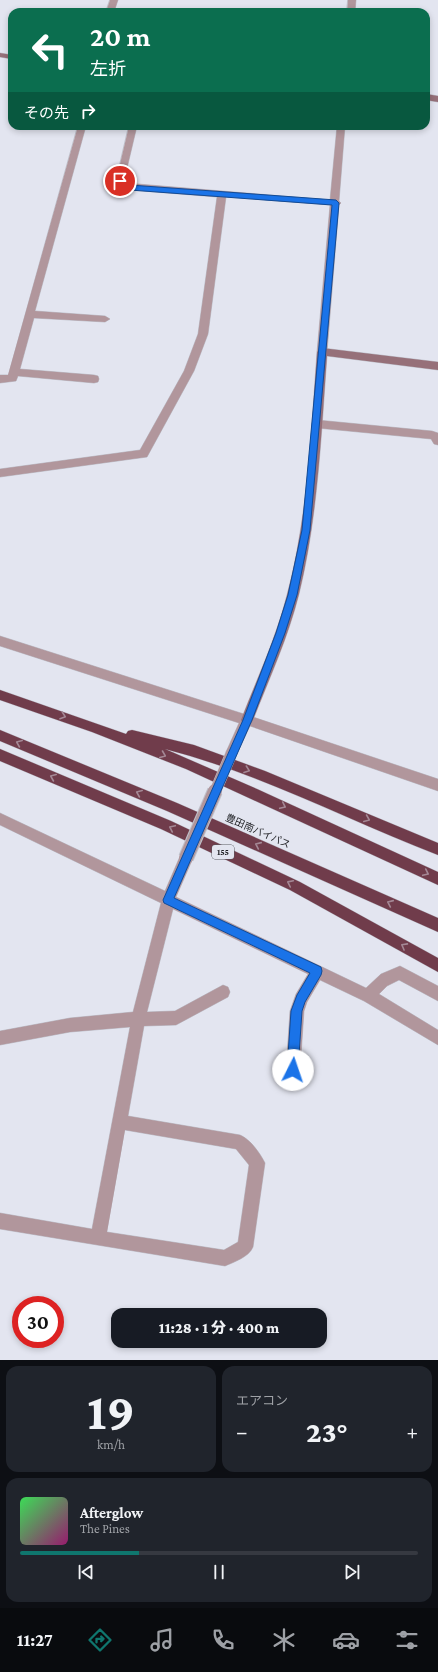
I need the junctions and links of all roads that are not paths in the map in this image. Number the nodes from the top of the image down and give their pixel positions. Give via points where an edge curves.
1 (81, 130) edge
2 (132, 130) edge
3 (341, 130) edge
4 (222, 195) junction
5 (336, 203) junction
6 (29, 314) junction
7 (105, 319) dead end
8 (322, 352) junction
9 (438, 366) edge
10 (14, 372) junction
11 (0, 379) edge
12 (94, 379) dead end
13 (317, 424) junction
14 (438, 441) edge
15 (0, 473) edge
16 (0, 641) edge
17 (0, 694) edge
18 (247, 720) junction
19 (88, 724) junction
20 (0, 735) edge
21 (0, 755) edge
22 (438, 785) edge
23 (0, 819) edge
24 (438, 849) edge
25 (438, 879) edge
26 (168, 900) junction
27 (438, 925) edge
28 (438, 965) edge
29 (317, 971) junction
30 (223, 992) dead end
31 (438, 994) edge
32 (369, 996) junction
33 (138, 1019) junction
34 (0, 1038) edge
35 (438, 1038) edge
36 (293, 1070) dead end
37 (120, 1122) junction
38 (0, 1221) edge
39 (98, 1238) junction

1 - 6 street
2 - 4 street via 120,181 123,185
3 - 5 street
4 - 5 street
4 - 15 street via 203,334 190,371 143,454
5 - 8 street
6 - 7 street
6 - 10 street
8 - 9 street
8 - 13 street
10 - 11 street via 12,378
10 - 12 street
13 - 14 street via 432,435 437,437
13 - 18 street via 306,530 293,595
16 - 18 street
17 -> 19 highway
18 - 22 street
18 - 26 street, bridge
19 -> 24 highway via 194,751 265,776
19 -> 25 highway via 190,765
27 -> 20 highway, 豊田南バイパス / 155 via 172,807
28 -> 21 highway, 155 via 295,886 166,825
23 - 26 street
26 - 29 street
26 - 33 street
29 - 32 street
29 - 36 street via 297,1011
30 - 33 street via 176,1018
31 - 32 street via 400,973 381,981
32 - 35 street
33 - 34 street via 70,1025
33 - 37 street
37 - 39 street
37 - 39 street via 240,1142 257,1163 245,1247 225,1258
38 - 39 street

